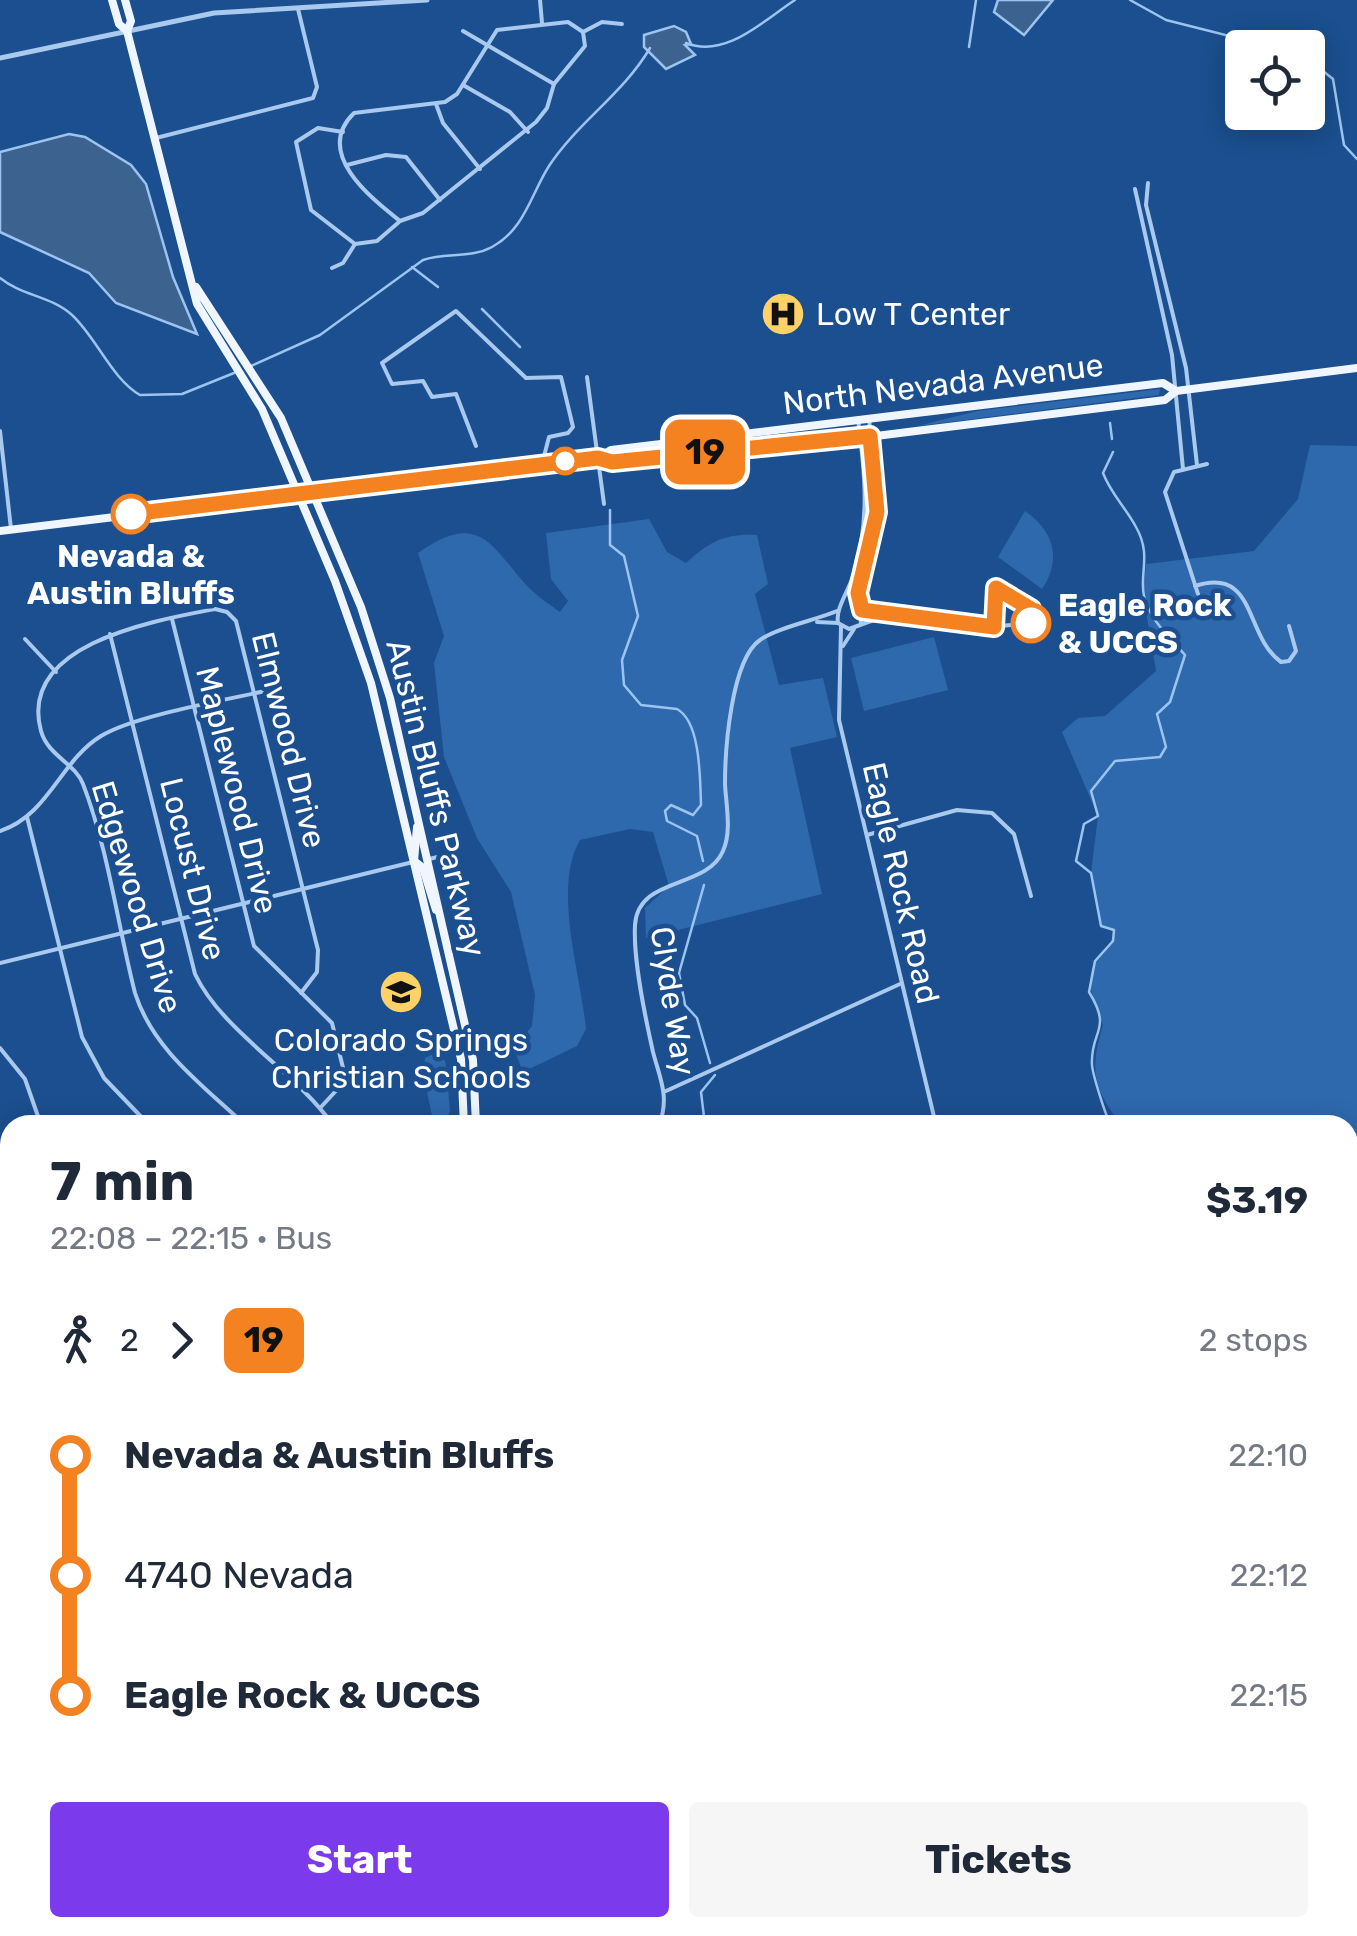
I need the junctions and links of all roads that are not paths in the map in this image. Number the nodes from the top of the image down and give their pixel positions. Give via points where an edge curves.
1 (112, 0) edge
2 (125, 0) edge
3 (427, 0) edge
4 (540, 0) edge
5 (297, 8) junction
6 (542, 23) junction
7 (622, 24) dead end
8 (463, 31) dead end
9 (127, 32) junction
10 (584, 32) junction
11 (485, 46) junction
12 (0, 58) edge
13 (554, 84) junction
14 (463, 85) junction
15 (436, 104) junction
16 (343, 132) junction
17 (528, 132) junction
18 (156, 138) junction
19 (346, 165) junction
20 (480, 169) junction
21 (1148, 183) dead end
22 (1135, 189) dead end
23 (440, 200) junction
24 (400, 221) junction
25 (355, 244) junction
26 (1156, 258) junction
27 (1144, 262) dead end
28 (332, 268) dead end
29 (1163, 286) junction
30 (1151, 288) dead end
31 (232, 350) junction
32 (1357, 368) edge
33 (588, 377) dead end
34 (1188, 390) junction
35 (1176, 391) junction
36 (869, 418) junction
37 (858, 419) junction
38 (0, 430) edge
39 (870, 436) junction
40 (860, 438) junction
41 (476, 446) dead end
42 (598, 458) junction
43 (542, 464) junction
44 (1207, 464) dead end
45 (1197, 465) junction
46 (1183, 470) junction
47 (313, 490) junction
48 (297, 493) junction
49 (604, 504) dead end
50 (11, 530) junction
51 (0, 531) edge
52 (1195, 586) junction
53 (1198, 594) dead end
54 (843, 605) junction
55 (860, 608) junction
56 (838, 611) junction
57 (884, 616) junction
58 (172, 619) junction
59 (817, 622) junction
60 (861, 623) junction
61 (840, 625) junction
62 (1289, 626) dead end
63 (994, 627) junction
64 (854, 629) junction
65 (110, 634) junction
66 (24, 639) dead end
67 (840, 650) junction
68 (57, 672) junction
69 (283, 688) dead end
70 (255, 694) junction
71 (194, 709) junction
72 (133, 724) junction
73 (69, 768) junction
74 (416, 804) junction
75 (27, 817) junction
76 (0, 831) edge
77 (867, 836) junction
78 (442, 856) dead end
79 (429, 860) junction
80 (414, 862) junction
81 (302, 889) junction
82 (1031, 896) dead end
83 (242, 904) junction
84 (180, 919) junction
85 (120, 934) junction
86 (446, 935) junction
87 (60, 949) junction
88 (0, 963) edge
89 (900, 984) junction
90 (300, 993) junction
91 (0, 1048) edge
92 (666, 1091) junction
93 (320, 1107) junction
94 (38, 1115) edge
95 (139, 1115) edge
96 (234, 1115) edge
97 (326, 1115) edge
98 (464, 1115) edge
99 (476, 1115) edge
100 (661, 1115) edge
101 (933, 1115) edge

1 - 9 main road
2 - 9 main road
3 - 5 street
4 - 6 street
5 - 9 street via 214,13
5 - 18 street via 317,87 313,98
6 - 10 street via 572,22
6 - 11 street via 504,27
7 - 10 street via 602,22
8 - 11 street
9 - 12 street
9 - 18 main road
10 - 13 street via 583,50
11 - 13 street
11 - 14 street
13 - 17 street via 547,108
14 - 15 street
14 - 17 street via 510,112
15 - 16 street via 358,112
15 - 20 street
16 - 19 street
16 - 25 street via 324,128 297,136 295,149 319,222
17 - 20 street
18 - 31 main road via 196,288
19 - 23 street via 407,155
19 - 24 street via 354,184
20 - 23 street
21 - 26 street
22 - 26 street
23 - 24 street
24 - 25 street via 377,241
25 - 28 street via 343,264
26 - 27 street
26 - 29 street
29 - 30 street
29 - 34 street
29 - 35 street
31 - 47 main road, Austin Bluffs Parkway via 260,384
31 - 48 main road, Austin Bluffs Parkway
32 - 34 main road, North Nevada Avenue
33 - 42 street
34 - 35 main road, North Nevada Avenue
34 - 45 street
35 - 36 main road, North Nevada Avenue via 1163,383
35 - 39 main road, North Nevada Avenue via 1166,400
35 - 46 street
36 - 37 main road, North Nevada Avenue
36 - 39 street
37 - 40 street
37 - 42 main road, North Nevada Avenue via 610,450
38 - 50 street
39 - 40 main road, North Nevada Avenue
39 - 55 street via 877,512
40 - 42 main road, North Nevada Avenue via 612,462
40 - 54 street via 864,532
41 - 43 street via 456,394 432,397 423,382 392,384 382,363 456,311 526,378 561,377 572,427 549,437
42 - 43 main road, North Nevada Avenue
42 - 49 street
43 - 47 main road, North Nevada Avenue
44 - 45 street
45 - 46 street
46 - 52 street via 1174,472 1165,492
47 - 48 main road, North Nevada Avenue
47 - 74 main road, Austin Bluffs Parkway via 378,656
48 - 50 main road, North Nevada Avenue
48 - 80 main road, Austin Bluffs Parkway via 366,668
50 - 51 main road, North Nevada Avenue
52 - 53 street
52 - 62 street via 1219,580 1233,586 1282,662 1296,650
54 - 55 street
54 - 56 street
55 - 57 street
55 - 60 street
56 - 59 street
56 - 61 street, Eagle Rock Road
57 - 60 street
57 - 63 street
58 - 65 street, Elmwood Drive
58 - 70 street, Elmwood Drive via 215,609 232,616
58 - 71 street, Maplewood Drive
59 - 61 street
59 - 92 street, Clyde Way via 768,635 746,656 728,741 722,853 702,874 651,895 636,917 651,1040
60 - 64 street
61 - 64 street
61 - 67 street, Eagle Rock Road
63 - 63 street via 996,588 1036,615 1037,622
64 - 67 street
65 - 68 street, Elmwood Drive via 91,640
65 - 72 street, Locust Drive
66 - 68 street
67 - 77 street, Eagle Rock Road via 838,709
68 - 73 street, Elmwood Drive via 42,696 40,725 53,754
69 - 70 street
70 - 71 street
70 - 81 street, Elmwood Drive
71 - 72 street
71 - 83 street, Maplewood Drive
72 - 73 street via 97,739
72 - 84 street, Locust Drive
73 - 75 street
73 - 85 street, Edgewood Drive via 83,783
74 - 79 main road, Austin Bluffs Parkway
74 - 80 main road
75 - 76 street
75 - 87 street
77 - 82 street via 957,810 992,813 1014,834
77 - 89 street, Eagle Rock Road
78 - 79 street
79 - 86 main road, Austin Bluffs Parkway
80 - 81 street
80 - 86 main road via 423,868
80 - 98 main road, Austin Bluffs Parkway via 461,1060
81 - 83 street
81 - 90 street, Elmwood Drive via 319,966
83 - 84 street
83 - 90 street, Maplewood Drive via 258,952
84 - 85 street
84 - 93 street, Locust Drive via 208,996
85 - 87 street
85 - 96 street, Edgewood Drive via 148,1024
86 - 99 main road, Austin Bluffs Parkway via 476,1073
87 - 88 street
87 - 95 street via 88,1049
89 - 92 street
89 - 101 street, Eagle Rock Road
90 - 93 street, Maplewood Drive via 335,1028 346,1067 343,1086
91 - 94 street via 25,1079
92 - 100 street, Clyde Way
93 - 97 street, Locust Drive

